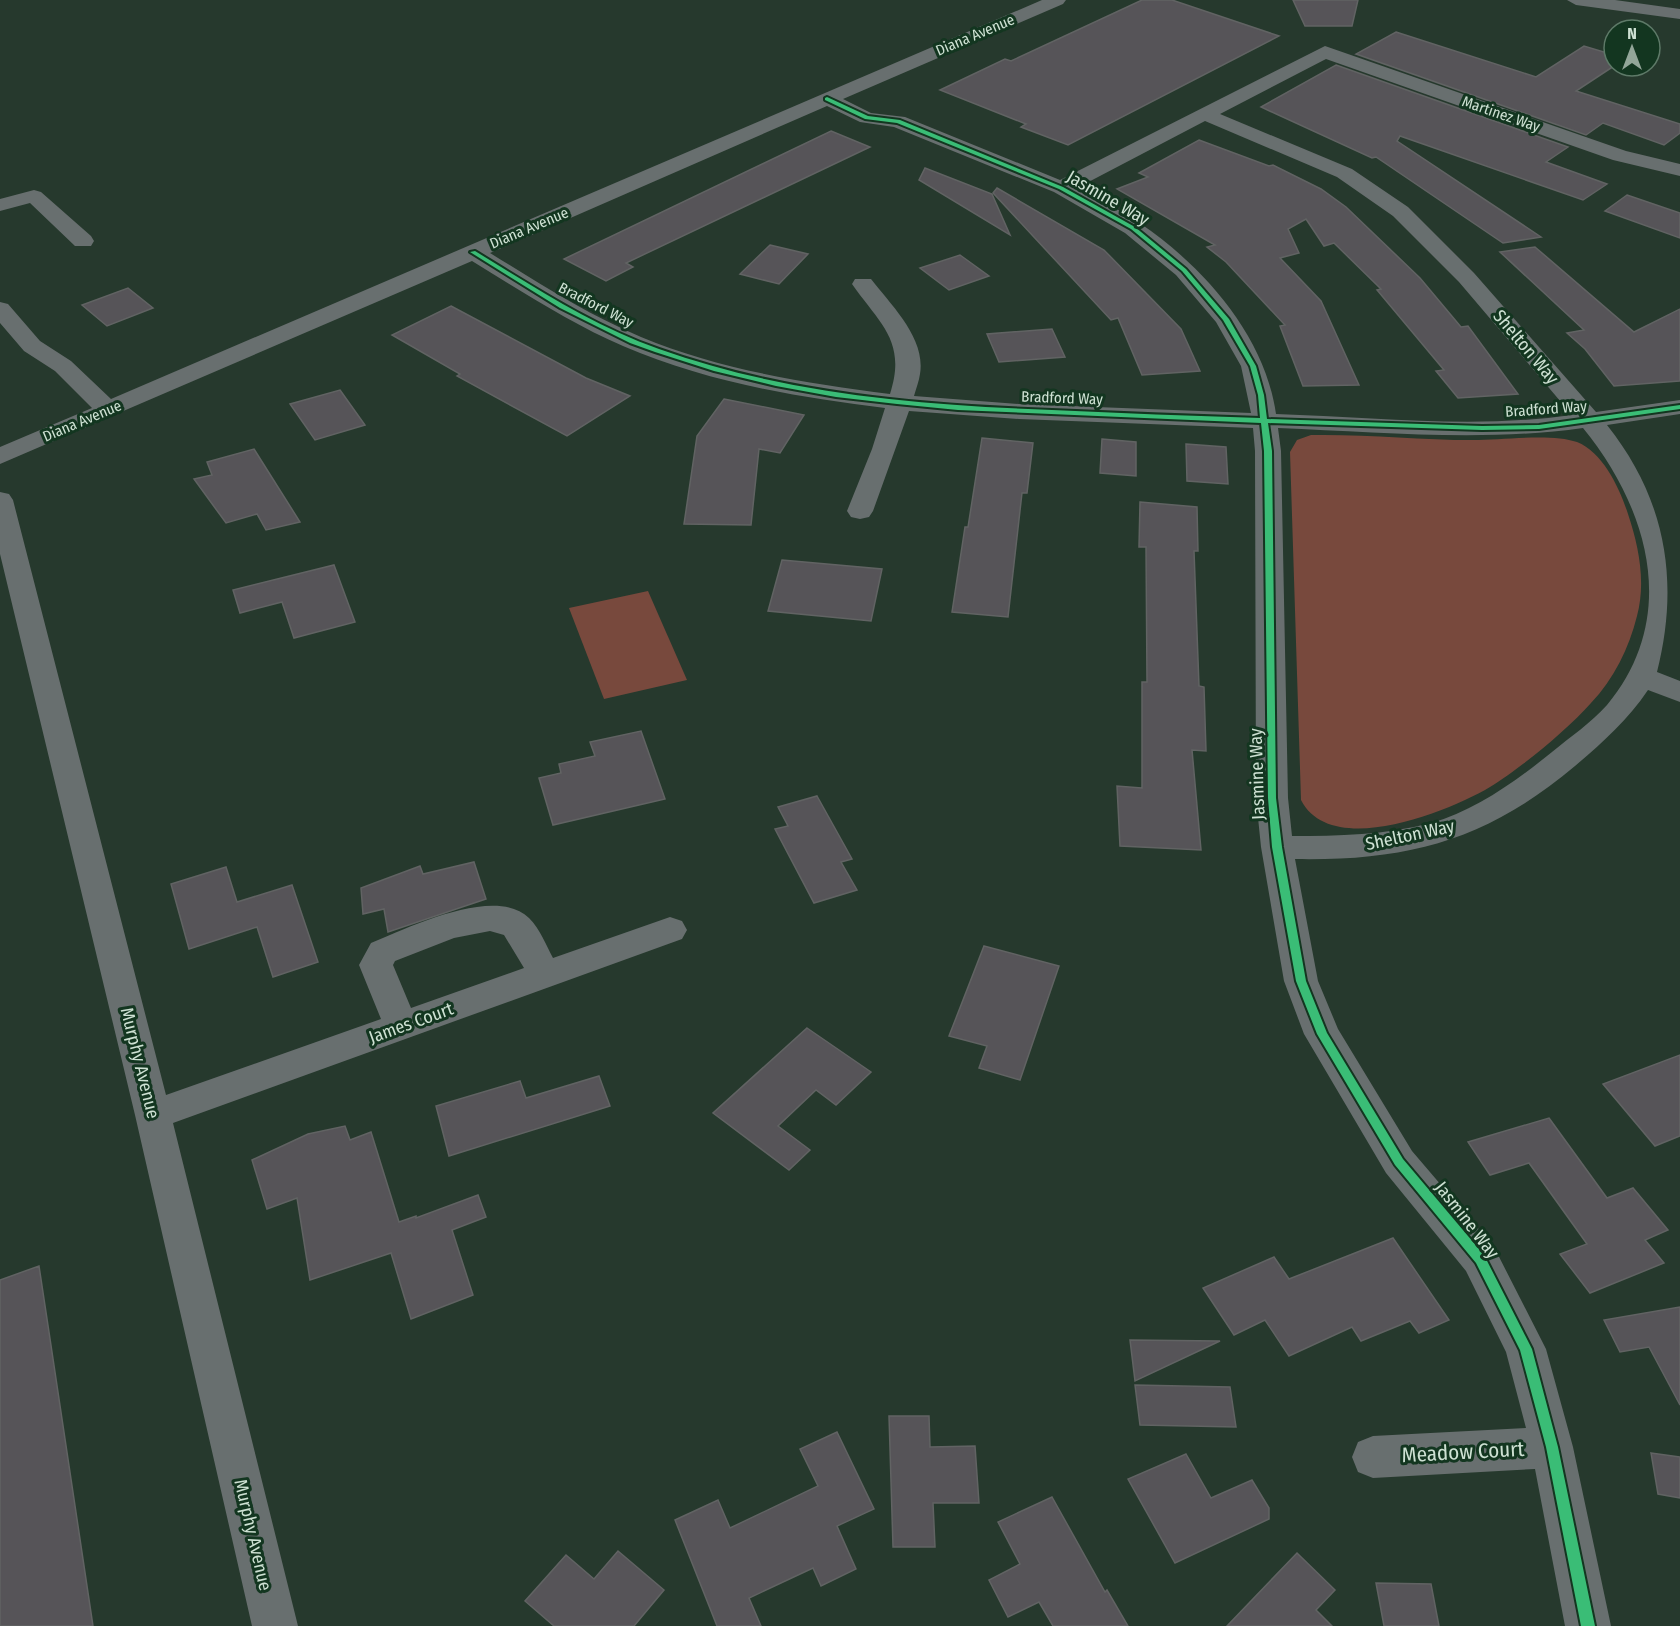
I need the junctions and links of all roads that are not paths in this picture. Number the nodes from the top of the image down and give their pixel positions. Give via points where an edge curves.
1 (1057, 0) edge
2 (1576, 0) edge
3 (1618, 9) edge
4 (1680, 14) edge
5 (852, 88) junction
6 (827, 99) junction
7 (884, 106) junction
8 (1205, 114) junction
9 (1680, 170) edge
10 (1061, 188) junction
11 (0, 205) edge
12 (83, 242) dead end
13 (473, 252) junction
14 (863, 284) dead end
15 (0, 309) edge
16 (901, 404) junction
17 (1680, 407) edge
18 (108, 410) junction
19 (1265, 420) junction
20 (1589, 421) junction
21 (0, 456) edge
22 (0, 500) edge
23 (860, 511) dead end
24 (1641, 677) junction
25 (1680, 692) edge
26 (1277, 847) junction
27 (670, 930) dead end
28 (544, 975) junction
29 (401, 1026) junction
30 (153, 1115) junction
31 (1552, 1447) junction
32 (1373, 1457) dead end
33 (275, 1626) edge
34 (1588, 1626) edge

1 - 5 street, Diana Avenue
2 - 3 street
3 - 4 street
5 - 6 street, Diana Avenue
5 - 7 street, Jasmine Way
6 - 7 street, Jasmine Way via 867,118
6 - 13 street, Diana Avenue
7 - 10 street, Jasmine Way
8 - 9 street, Martinez Way via 1325,52 1620,156
8 - 10 street
8 - 20 street, Shelton Way via 1349,176 1405,216 1471,282
10 - 19 street, Jasmine Way via 1133,228 1184,270 1226,319 1253,366
11 - 12 street via 34,196
13 - 16 street, Bradford Way via 567,309 655,350 737,376 811,392
13 - 18 street, Diana Avenue
14 - 16 street via 894,323 905,345 909,372
15 - 18 street via 32,346 63,366
16 - 19 street, Bradford Way
16 - 23 street
17 - 20 street, Bradford Way
18 - 21 street, Diana Avenue
19 - 20 street, Bradford Way via 1482,428
19 - 26 street, Jasmine Way via 1272,798
20 - 24 street, Shelton Way via 1622,463 1644,500 1656,526 1662,553 1663,612
22 - 30 street, Murphy Avenue
24 - 25 street
24 - 26 street, Shelton Way via 1617,711 1580,746 1482,816 1447,830 1395,841 1320,849
26 - 31 street, Jasmine Way via 1301,981 1323,1034 1399,1162 1480,1259 1526,1349
27 - 28 street, James Court
28 - 29 street, James Court
28 - 29 street via 515,925 496,917 461,923 382,952 376,965
29 - 30 street, James Court
30 - 33 street, Murphy Avenue
31 - 32 street, Meadow Court
31 - 34 street, Jasmine Way

